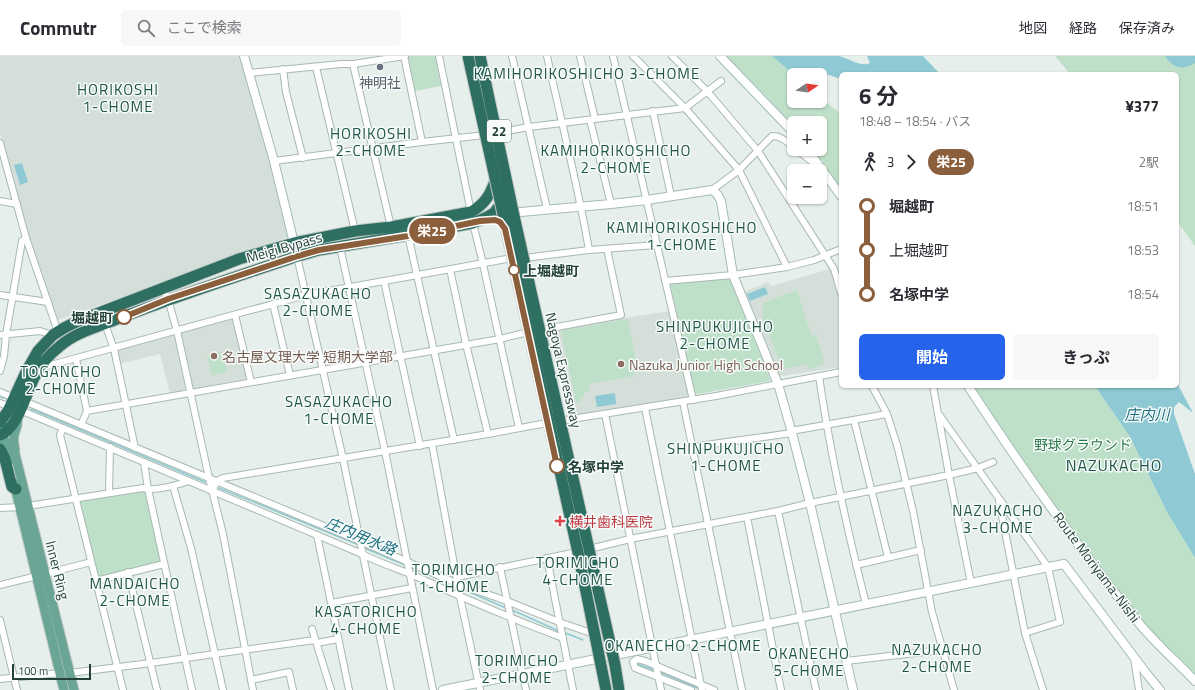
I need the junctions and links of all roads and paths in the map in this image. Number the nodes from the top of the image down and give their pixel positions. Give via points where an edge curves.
1 (244, 56) edge
2 (340, 56) edge
3 (404, 56) edge
4 (438, 56) edge
5 (468, 56) edge
6 (481, 56) edge
7 (512, 56) edge
8 (547, 56) edge
9 (580, 56) edge
10 (613, 56) edge
11 (633, 56) edge
12 (672, 56) edge
13 (720, 56) edge
14 (382, 58) edge
15 (341, 64) junction
16 (353, 64) junction
17 (316, 67) junction
18 (283, 69) junction
19 (249, 73) junction
20 (721, 81) dead end
21 (707, 91) junction
22 (685, 108) junction
23 (653, 111) junction
24 (626, 115) junction
25 (593, 119) junction
26 (561, 123) junction
27 (787, 125) edge
28 (529, 127) junction
29 (499, 133) junction
30 (485, 135) junction
31 (455, 139) junction
32 (422, 142) junction
33 (787, 142) edge
34 (0, 144) edge
35 (373, 149) junction
36 (758, 151) junction
37 (336, 153) junction
38 (805, 156) edge
39 (303, 158) junction
40 (274, 161) junction
41 (815, 164) edge
42 (739, 170) junction
43 (506, 174) junction
44 (827, 177) edge
45 (495, 181) junction
46 (712, 190) junction
47 (839, 193) edge
48 (671, 196) junction
49 (647, 200) junction
50 (0, 201) edge
51 (17, 204) junction
52 (611, 204) junction
53 (581, 206) junction
54 (547, 209) junction
55 (503, 215) junction
56 (438, 218) junction
57 (475, 218) junction
58 (391, 227) junction
59 (354, 231) junction
60 (408, 236) junction
61 (26, 238) junction
62 (294, 243) junction
63 (657, 245) junction
64 (340, 247) junction
65 (607, 249) junction
66 (589, 250) junction
67 (839, 250) edge
68 (298, 256) junction
69 (825, 256) junction
70 (512, 258) junction
71 (524, 258) junction
72 (483, 264) junction
73 (787, 267) junction
74 (450, 270) junction
75 (417, 275) junction
76 (733, 275) junction
77 (384, 281) junction
78 (666, 281) junction
79 (839, 286) edge
80 (349, 287) junction
81 (163, 288) junction
82 (0, 294) edge
83 (306, 295) junction
84 (13, 297) junction
85 (168, 299) junction
86 (48, 302) junction
87 (273, 304) junction
88 (234, 315) junction
89 (105, 324) junction
90 (541, 330) junction
91 (177, 331) junction
92 (528, 332) junction
93 (56, 334) junction
94 (3, 335) edge
95 (500, 339) junction
96 (466, 344) junction
97 (114, 349) junction
98 (433, 350) junction
99 (400, 355) junction
100 (76, 359) junction
101 (366, 362) junction
102 (40, 369) junction
103 (323, 370) junction
104 (0, 371) edge
105 (839, 372) edge
106 (290, 375) junction
107 (819, 376) junction
108 (250, 382) junction
109 (778, 384) junction
110 (873, 388) edge
111 (933, 388) edge
112 (969, 388) edge
113 (0, 392) edge
114 (190, 392) junction
115 (693, 400) junction
116 (683, 402) junction
117 (126, 404) junction
118 (13, 407) edge
119 (646, 408) junction
120 (88, 411) junction
121 (938, 413) junction
122 (605, 414) junction
123 (886, 414) junction
124 (547, 420) junction
125 (854, 420) junction
126 (563, 421) junction
127 (0, 422) edge
128 (81, 425) junction
129 (826, 425) junction
130 (63, 428) junction
131 (519, 428) junction
132 (791, 432) junction
133 (488, 434) junction
134 (454, 440) junction
135 (2, 444) edge
136 (432, 444) junction
137 (420, 446) junction
138 (110, 447) junction
139 (691, 447) junction
140 (135, 448) junction
141 (385, 452) junction
142 (15, 456) junction
143 (343, 458) junction
144 (144, 462) junction
145 (993, 462) dead end
146 (978, 468) junction
147 (949, 475) junction
148 (209, 478) junction
149 (189, 481) junction
150 (216, 481) junction
151 (906, 484) junction
152 (173, 486) junction
153 (16, 489) joint
154 (148, 489) junction
155 (213, 490) junction
156 (870, 491) junction
157 (109, 492) junction
158 (841, 497) junction
159 (76, 498) junction
160 (999, 499) junction
161 (810, 503) junction
162 (24, 506) junction
163 (0, 508) edge
164 (778, 511) junction
165 (746, 517) junction
166 (708, 524) junction
167 (669, 532) junction
168 (317, 535) junction
169 (630, 539) junction
170 (360, 541) junction
171 (590, 549) junction
172 (921, 550) junction
173 (577, 552) junction
174 (362, 554) junction
175 (888, 557) junction
176 (547, 558) junction
177 (91, 562) junction
178 (407, 562) junction
179 (164, 564) junction
180 (856, 565) junction
181 (500, 567) junction
182 (1048, 567) junction
183 (128, 572) junction
184 (409, 574) junction
185 (1013, 574) junction
186 (41, 575) junction
187 (457, 577) junction
188 (96, 581) junction
189 (600, 582) joint
190 (971, 583) junction
191 (458, 584) junction
192 (0, 585) edge
193 (412, 588) junction
194 (929, 592) junction
195 (371, 595) junction
196 (460, 597) junction
197 (507, 601) junction
198 (331, 603) junction
199 (866, 604) junction
200 (834, 610) junction
201 (801, 616) junction
202 (510, 618) junction
203 (0, 620) edge
204 (559, 622) junction
205 (767, 624) junction
206 (312, 629) dead end
207 (729, 631) junction
208 (1025, 632) junction
209 (594, 634) junction
210 (338, 638) junction
211 (563, 638) junction
212 (691, 639) junction
213 (316, 642) junction
214 (653, 647) junction
215 (245, 650) junction
216 (942, 650) junction
217 (215, 654) junction
218 (615, 655) junction
219 (1134, 657) junction
220 (186, 658) junction
221 (600, 658) junction
222 (846, 661) junction
223 (150, 663) junction
224 (569, 664) junction
225 (656, 666) junction
226 (117, 668) junction
227 (60, 673) junction
228 (70, 673) junction
229 (522, 674) junction
230 (658, 677) junction
231 (14, 678) junction
232 (0, 679) edge
233 (251, 680) junction
234 (1195, 680) edge
235 (479, 686) edge
236 (701, 687) edge
237 (17, 690) edge
238 (64, 690) edge
239 (74, 690) edge
240 (123, 690) edge
241 (157, 690) edge
242 (192, 690) edge
243 (223, 690) edge
244 (253, 690) edge
245 (293, 690) edge
246 (331, 690) edge
247 (349, 690) edge
248 (391, 690) edge
249 (433, 690) edge
250 (443, 690) edge
251 (526, 690) edge
252 (573, 690) edge
253 (607, 690) edge
254 (613, 690) edge
255 (619, 690) edge
256 (622, 690) edge
257 (661, 690) edge
258 (691, 690) edge
259 (714, 690) edge
260 (742, 690) edge
261 (781, 690) edge
262 (816, 690) edge
263 (853, 690) edge
264 (954, 690) edge
265 (1043, 690) edge
266 (1139, 690) edge
267 (1160, 690) edge

1 - 19 street
2 - 15 street
3 - 14 street
3 - 32 street
4 - 31 street
5 - 30 highway, 22
5 - 124 highway, Nagoya Expressway, bridge
6 - 29 highway, 22
6 - 43 highway, Nagoya Expressway, bridge
7 - 28 street
8 - 26 street
9 - 25 street
10 - 24 street
11 - 22 street
12 - 21 street
13 - 27 street
14 - 16 street
15 - 16 street
15 - 17 street
16 - 35 street
17 - 18 street
17 - 37 street
18 - 19 street
18 - 39 street via 286,92
19 - 40 street
20 - 21 street
21 - 22 street
21 - 36 street
22 - 23 street
22 - 42 street
23 - 24 street
23 - 48 street
24 - 25 street
24 - 49 street
25 - 26 street
25 - 52 street
26 - 28 street
26 - 53 street
28 - 29 street
28 - 54 street
29 - 30 street
29 - 43 highway, 22
30 - 31 street
30 - 45 highway, 22
31 - 32 street
31 - 57 street
32 - 35 street
33 - 36 street via 772,136
34 - 51 street
35 - 37 street
35 - 58 street
36 - 42 street
36 - 69 street
37 - 39 street
37 - 59 street
38 - 41 street
39 - 40 street
40 - 62 street
42 - 46 street
42 - 73 street
43 - 55 street
43 - 55 highway, 22
43 - 171 highway, bridge via 507,201 526,298 562,448
43 - 255 highway, Nagoya Expressway, bridge
44 - 47 street
45 - 55 highway
45 - 57 highway, Meigi Bypass
46 - 48 street
46 - 76 street via 720,201
48 - 49 street
49 - 52 street
49 - 63 street
50 - 51 street
51 - 61 street
52 - 53 street
53 - 54 street
53 - 66 street
54 - 55 street
55 - 56 street
55 - 57 highway
55 - 70 street
55 - 71 street via 517,227
56 - 57 highway, Meigi Bypass
56 - 58 highway, Meigi Bypass
57 - 60 highway, Meigi Bypass
57 - 72 street
58 - 59 highway, Meigi Bypass
59 - 62 highway, Meigi Bypass
60 - 64 highway, Meigi Bypass
60 - 75 street
61 - 84 street via 22,241
61 - 86 street
62 - 68 street
62 - 81 highway, Meigi Bypass via 239,259
63 - 65 street
63 - 78 street
64 - 68 highway, Meigi Bypass
64 - 80 street
65 - 66 street
65 - 90 street via 621,315
66 - 71 street
67 - 69 street
68 - 83 street
68 - 85 highway, Meigi Bypass
69 - 73 street
69 - 79 street via 834,269
70 - 72 street
70 - 92 street
71 - 90 street
72 - 74 street
72 - 95 street
73 - 76 street
74 - 75 street
74 - 96 street
75 - 77 street
75 - 98 street
76 - 78 street
76 - 109 street
77 - 80 street
77 - 99 street
78 - 115 street
80 - 83 street
80 - 101 street
81 - 85 street
81 - 93 highway, Meigi Bypass via 78,321
82 - 84 street
83 - 87 street
83 - 103 street
84 - 86 street
84 - 94 street
85 - 89 highway, Meigi Bypass
85 - 91 street
86 - 93 street
87 - 88 street
87 - 106 street
88 - 91 street
88 - 108 street
89 - 97 street
89 - 102 highway, Meigi Bypass via 60,345
90 - 126 street
91 - 97 street
91 - 114 street
92 - 95 street
92 - 124 street
93 - 94 street via 40,331
93 - 118 highway, Meigi Bypass via 45,343 31,362
94 - 104 street via 4,356
95 - 96 street
95 - 131 street
96 - 98 street
96 - 133 street
97 - 100 street
97 - 117 street
98 - 99 street
98 - 134 street
99 - 101 street
99 - 137 street
100 - 102 street
100 - 120 street
101 - 103 street
101 - 141 street
102 - 118 highway, Meigi Bypass
103 - 106 street
103 - 143 street
105 - 107 street
106 - 108 street
107 - 109 street
107 - 129 street
108 - 114 street
109 - 115 street
109 - 132 street
110 - 123 street
111 - 121 street
112 - 234 street, Route Moriyama-Nishi via 1010,450 1139,623
113 - 118 street
114 - 117 street
114 - 148 street
115 - 116 street
116 - 119 street
116 - 139 street
117 - 120 street
117 - 140 street
118 - 127 highway
118 - 128 street
118 - 130 street
118 - 135 highway via 9,429
118 - 142 main road via 19,423 13,441
119 - 122 street
119 - 167 street
120 - 128 street
121 - 146 street
121 - 147 street
122 - 126 street
122 - 169 street
123 - 125 street
123 - 151 street via 897,445
124 - 126 street
124 - 131 street
124 - 173 street
124 - 209 highway, Nagoya Expressway, bridge
124 - 254 highway, bridge via 584,554
125 - 129 street
125 - 156 street
126 - 171 street
128 - 140 street
129 - 132 street
129 - 158 street
130 - 138 street
130 - 159 street via 60,435
131 - 133 street
132 - 139 street
132 - 161 street
133 - 134 street
134 - 136 street
135 - 142 main road via 12,446
135 - 153 highway via 12,487
136 - 137 street
136 - 187 street
137 - 141 street
138 - 144 street
138 - 157 street
139 - 166 street
140 - 148 street
141 - 143 street
141 - 178 street
142 - 162 main road, Inner Ring
143 - 150 street
143 - 170 street
144 - 149 street
144 - 154 street
145 - 146 street
146 - 147 street
146 - 160 street
147 - 151 street
147 - 190 street
148 - 150 street
148 - 155 street
149 - 152 street
149 - 155 street
150 - 155 street
150 - 170 street
151 - 156 street
151 - 172 street
152 - 154 street
152 - 217 street via 191,548
153 - 162 main road, Inner Ring
154 - 157 street
154 - 179 street
155 - 168 street
155 - 215 street
156 - 158 street
156 - 175 street
157 - 159 street
158 - 161 street
158 - 180 street
159 - 162 street
159 - 177 street
160 - 182 street
160 - 185 street
161 - 164 street
161 - 200 street
162 - 163 street
162 - 186 main road, Inner Ring
164 - 165 street
164 - 201 street
165 - 166 street
165 - 205 street
166 - 167 street
166 - 207 street
167 - 169 street
167 - 212 street
168 - 174 street
168 - 198 street
169 - 171 street
169 - 214 street
170 - 174 street
170 - 178 street
171 - 173 street
171 - 189 highway
172 - 175 street
172 - 194 street
173 - 176 street
173 - 209 street
174 - 184 street
174 - 195 street
175 - 180 street
176 - 181 street
176 - 204 street
177 - 186 street
177 - 188 street
178 - 184 street
178 - 191 street
179 - 183 street
179 - 220 street
180 - 199 street
181 - 187 street
181 - 197 street
182 - 185 street
182 - 208 street via 1060,622
182 - 219 street via 1064,564
183 - 188 street
183 - 223 street
184 - 193 street
184 - 196 street
185 - 190 street
185 - 208 street
186 - 192 street
186 - 227 main road, Inner Ring
186 - 228 main road, Inner Ring
187 - 191 street
188 - 226 street
189 - 218 street
190 - 194 street
191 - 196 street
191 - 197 street
193 - 195 street
193 - 249 street
194 - 199 street
194 - 216 street
195 - 198 street
195 - 248 street
196 - 202 street
196 - 235 street
197 - 202 street
197 - 204 street
198 - 210 street
199 - 200 street
200 - 201 street
200 - 222 street
201 - 205 street
201 - 262 street
202 - 211 street
202 - 229 street
203 - 231 street
204 - 209 street
204 - 211 street
205 - 207 street
205 - 261 street
206 - 213 street
207 - 212 street
207 - 260 street
208 - 265 street
209 - 221 street
209 - 253 highway, Nagoya Expressway, bridge
210 - 213 street
210 - 247 street
211 - 224 street
212 - 214 street
212 - 236 street
213 - 215 street
213 - 246 street
214 - 218 street
214 - 225 street
215 - 217 street
215 - 233 street
216 - 222 street
216 - 264 street
217 - 220 street
217 - 243 street
218 - 221 street
218 - 256 street
219 - 266 street
219 - 267 street
220 - 223 street
220 - 242 street
221 - 224 street
221 - 253 street
222 - 263 street
223 - 226 street
223 - 241 street
224 - 229 street
224 - 252 street
225 - 230 street
225 - 230 street via 641,660 635,659 633,662 635,668
225 - 236 street
226 - 228 street
226 - 240 street
227 - 231 street
227 - 238 main road, Inner Ring
228 - 239 main road, Inner Ring
229 - 235 street
229 - 251 street
230 - 257 street
230 - 258 street
231 - 232 street
231 - 237 street
233 - 244 street
233 - 245 street via 290,672
235 - 250 street
236 - 259 street

